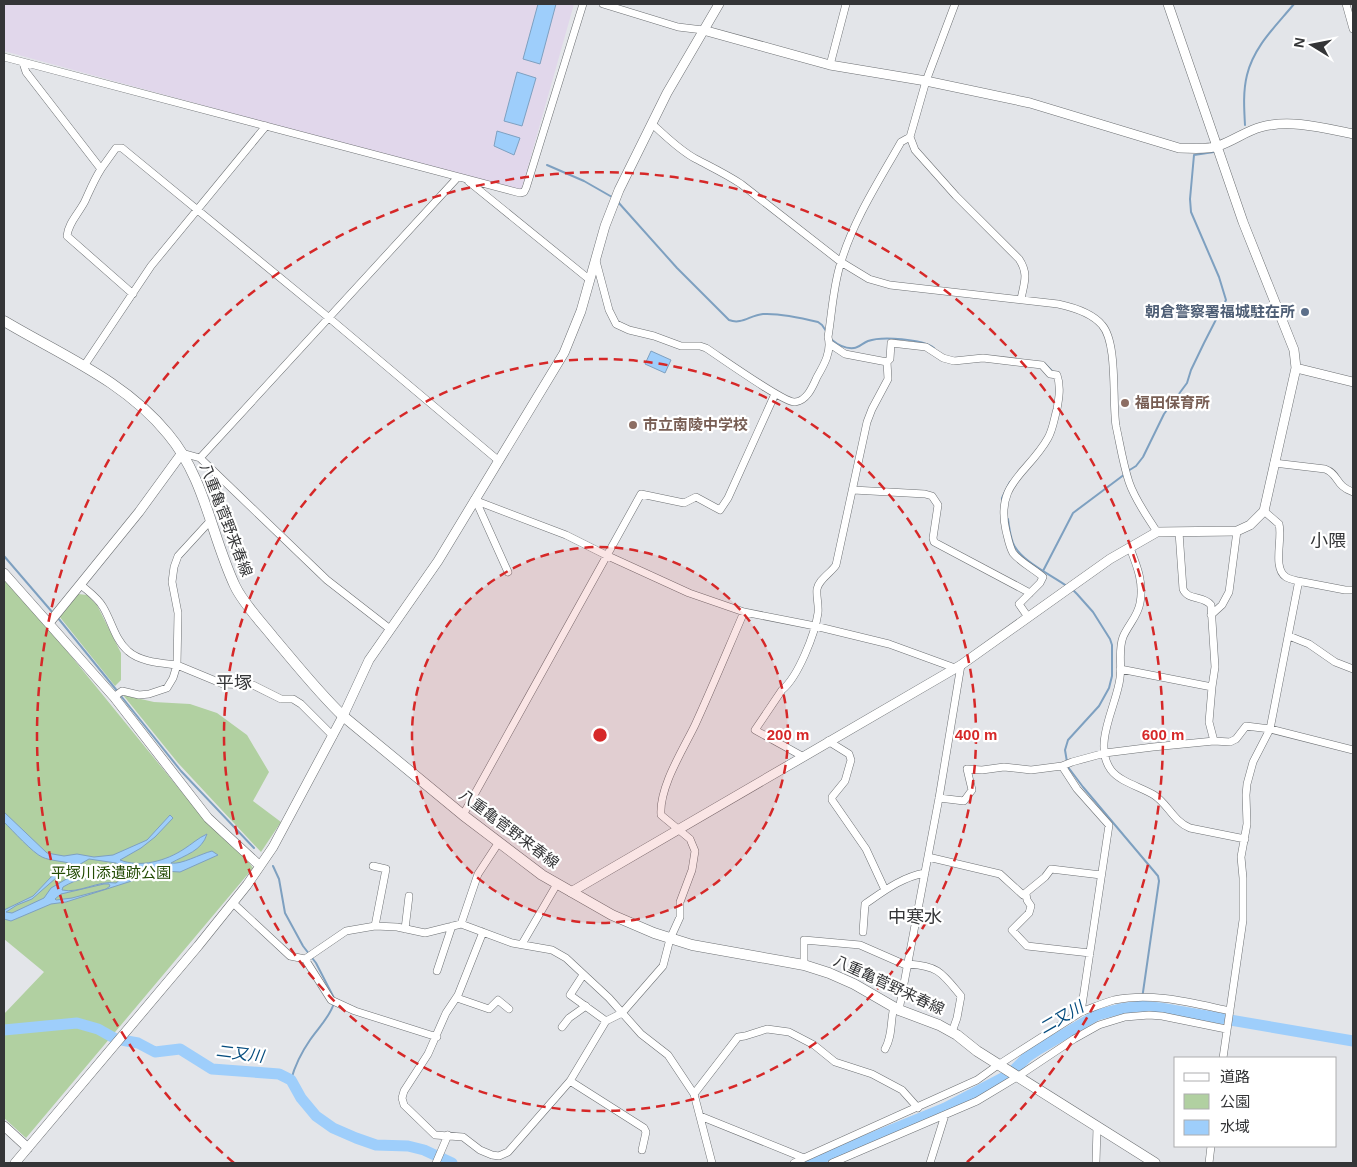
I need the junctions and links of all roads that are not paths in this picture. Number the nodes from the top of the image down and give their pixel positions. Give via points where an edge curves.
1 (583, 4) edge
2 (602, 4) edge
3 (719, 4) edge
4 (846, 4) edge
5 (955, 4) edge
6 (1168, 4) edge
7 (1346, 4) edge
8 (1353, 29) edge
9 (703, 30) junction
10 (4, 57) edge
11 (23, 63) junction
12 (830, 65) junction
13 (926, 81) junction
14 (652, 124) junction
15 (266, 126) junction
16 (1353, 134) edge
17 (910, 137) junction
18 (1217, 146) junction
19 (101, 170) junction
20 (462, 178) junction
21 (198, 210) junction
22 (595, 258) junction
23 (840, 262) junction
24 (590, 280) junction
25 (133, 294) junction
26 (1020, 299) junction
27 (328, 317) junction
28 (4, 321) edge
29 (830, 344) junction
30 (887, 362) junction
31 (84, 366) junction
32 (1296, 368) junction
33 (1353, 382) edge
34 (775, 394) junction
35 (182, 453) junction
36 (200, 458) junction
37 (499, 461) junction
38 (1274, 463) junction
39 (853, 490) junction
40 (1353, 492) edge
41 (475, 500) junction
42 (1264, 511) junction
43 (211, 520) junction
44 (1237, 531) junction
45 (1157, 532) junction
46 (1179, 532) junction
47 (1130, 548) junction
48 (608, 556) junction
49 (508, 572) dead end
50 (4, 573) edge
51 (1298, 581) junction
52 (81, 585) junction
53 (1353, 590) edge
54 (1030, 593) junction
55 (744, 612) junction
56 (1211, 615) junction
57 (1028, 617) junction
58 (52, 620) junction
59 (815, 626) junction
60 (390, 629) junction
61 (1289, 636) junction
62 (177, 665) junction
63 (958, 667) junction
64 (1120, 669) junction
65 (1353, 669) edge
66 (1212, 687) junction
67 (114, 697) junction
68 (343, 716) junction
69 (1270, 728) junction
70 (332, 736) junction
71 (828, 741) junction
72 (1214, 741) junction
73 (1353, 750) edge
74 (1105, 754) junction
75 (802, 756) junction
76 (1062, 766) junction
77 (939, 798) junction
78 (463, 815) junction
79 (678, 828) junction
80 (1246, 839) junction
81 (499, 842) junction
82 (928, 857) junction
83 (260, 866) junction
84 (373, 866) dead end
85 (925, 873) junction
86 (1101, 875) junction
87 (557, 884) junction
88 (885, 890) junction
89 (570, 892) junction
90 (1026, 894) junction
91 (409, 896) dead end
92 (233, 904) junction
93 (461, 924) junction
94 (375, 926) junction
95 (452, 926) junction
96 (405, 929) junction
97 (483, 932) junction
98 (863, 932) dead end
99 (670, 939) junction
100 (522, 944) junction
101 (1090, 952) junction
102 (305, 959) junction
103 (804, 965) junction
104 (908, 965) junction
105 (437, 971) dead end
106 (583, 975) junction
107 (457, 998) junction
108 (586, 1006) junction
109 (896, 1008) junction
110 (509, 1009) dead end
111 (1230, 1010) junction
112 (1081, 1012) junction
113 (622, 1013) junction
114 (606, 1021) junction
115 (562, 1027) dead end
116 (1226, 1029) junction
117 (952, 1032) junction
118 (437, 1037) junction
119 (885, 1048) dead end
120 (1223, 1057) edge
121 (998, 1065) junction
122 (1017, 1077) junction
123 (570, 1081) junction
124 (694, 1094) junction
125 (918, 1108) junction
126 (945, 1115) junction
127 (700, 1116) junction
128 (4, 1126) edge
129 (1097, 1127) junction
130 (448, 1135) junction
131 (1211, 1147) edge
132 (28, 1148) junction
133 (642, 1150) dead end
134 (804, 1158) junction
135 (15, 1163) edge
136 (436, 1163) edge
137 (712, 1163) edge
138 (794, 1163) edge
139 (832, 1163) edge
140 (930, 1163) edge
141 (1096, 1163) edge
142 (1154, 1163) edge
143 (1209, 1163) edge

1 - 20 street via 524,192
2 - 9 street via 678,27
3 - 9 street
4 - 12 street
5 - 13 street
6 - 18 street
7 - 8 street
9 - 12 street
9 - 14 street
10 - 11 street
11 - 15 street
11 - 19 street via 26,72
12 - 13 street
13 - 17 street
13 - 18 street via 1030,104 1179,148
14 - 22 street via 615,200
14 - 23 street via 695,159 741,184
15 - 20 street
15 - 21 street
16 - 18 street via 1281,123 1259,127
17 - 23 street via 901,142 868,200
17 - 26 street via 916,150 950,189 1026,268
18 - 32 street via 1243,222 1294,350
19 - 21 street via 116,148 122,148
19 - 25 street via 67,236
20 - 24 street
20 - 27 street
21 - 25 street via 151,266
21 - 27 street
22 - 24 street
22 - 34 street via 616,324 681,346 706,348
23 - 26 street via 880,283
23 - 29 street via 828,337
24 - 37 street via 564,353
25 - 31 street
26 - 45 street via 1073,307 1102,325 1113,362 1116,426 1129,482
27 - 36 street
27 - 37 street
28 - 31 main road, 八重亀菅野来春線
29 - 30 street via 845,354
29 - 34 street via 824,366 803,398 796,402 788,401
30 - 39 street via 888,379 867,422
30 - 54 street via 891,343 920,345 948,360 983,358 1042,366 1050,374 1057,375 1058,402 1052,429 1042,448 1009,489 1003,511 1014,554 1043,577
31 - 35 main road, 八重亀菅野来春線 via 118,386 144,408
32 - 33 street
32 - 38 street
34 - 48 street via 720,510 696,497 684,503 641,494
35 - 36 street
35 - 43 main road, 八重亀菅野来春線 via 195,474
35 - 52 street
36 - 60 street via 327,580
37 - 41 street
38 - 40 street via 1330,471 1342,487
38 - 42 street
39 - 54 street via 932,496 938,505 934,542
39 - 59 street via 836,565 817,589
41 - 48 street via 566,535
41 - 49 street
41 - 60 street via 438,561
42 - 44 street via 1250,525
42 - 51 street via 1279,524 1278,561 1281,570 1285,576
43 - 62 street via 178,556 174,567 172,582 178,613
43 - 68 main road, 八重亀菅野来春線 via 236,589 327,701
44 - 46 street
44 - 56 street via 1229,592
45 - 46 street
45 - 47 street
46 - 56 street via 1183,589 1188,596 1208,602
47 - 57 street via 1110,558
47 - 64 street via 1139,572 1140,604 1122,641
48 - 55 street via 690,593
48 - 78 street
50 - 58 street
51 - 53 street
51 - 61 street
52 - 58 street
52 - 62 street via 102,606 129,652
54 - 57 street via 1019,604
55 - 59 street
55 - 79 street via 670,775 660,809 661,815
56 - 66 street via 1215,667
57 - 63 street
58 - 67 street
59 - 63 street via 889,644
59 - 75 street via 799,668 755,730
60 - 68 street via 369,660
61 - 65 street
61 - 69 street
62 - 67 street via 167,688 139,695 122,692
62 - 70 street via 223,684 252,684 281,699 293,698
63 - 71 street
63 - 77 street
64 - 66 street
64 - 74 street via 1107,723
66 - 72 street via 1209,722
67 - 83 street via 208,818
68 - 70 street
68 - 78 main road, 八重亀菅野来春線
69 - 72 street via 1246,726 1230,742
69 - 73 street
69 - 80 street via 1253,762 1248,784
70 - 83 street via 296,807
71 - 75 street
71 - 88 street via 849,754 851,760 845,781 832,800 866,849
72 - 74 street
74 - 76 street
74 - 80 street via 1113,772 1154,795 1183,825
75 - 79 street
76 - 77 street via 1032,770 1004,767 967,769 972,790 964,801
76 - 86 street via 1077,789 1109,825
77 - 82 street
78 - 81 main road, 八重亀菅野来春線
79 - 89 street
79 - 99 street via 690,839 695,852 680,902 680,917
80 - 111 street via 1242,858 1243,920
81 - 87 main road, 八重亀菅野来春線
81 - 93 street via 478,874
82 - 85 street
82 - 90 street via 1000,874 1023,895
83 - 92 street
84 - 94 street via 386,869
85 - 88 street via 904,879
85 - 104 street
86 - 90 street via 1051,869
86 - 101 street
87 - 89 main road, 八重亀菅野来春線
87 - 100 street
88 - 98 street via 863,906
89 - 99 main road, 八重亀菅野来春線 via 612,915
90 - 101 street via 1031,906 1012,930 1027,946
91 - 96 street
92 - 102 street via 290,956
92 - 132 street
93 - 95 street
93 - 97 street
94 - 96 street
94 - 102 street via 346,931
95 - 96 street via 425,933
95 - 105 street
97 - 100 street
97 - 107 street
99 - 103 main road, 八重亀菅野来春線
99 - 113 street via 663,966
100 - 106 street via 552,950 566,958
101 - 112 street
102 - 118 street via 330,1000
103 - 104 street via 804,940 860,945
103 - 109 main road, 八重亀菅野来春線 via 829,972
104 - 109 street
104 - 117 street via 932,967 943,974 961,996
106 - 108 street via 570,995
106 - 113 street
107 - 110 street via 489,1009 498,1000
107 - 118 street via 446,1013
108 - 114 street
108 - 115 street
109 - 117 main road, 八重亀菅野来春線
109 - 119 street via 891,1016 891,1035
111 - 112 street via 1139,997 1112,1001
111 - 116 street
112 - 121 street
113 - 114 street
113 - 124 street via 641,1034 668,1055
114 - 123 street
116 - 120 street
116 - 122 street via 1162,1016 1125,1017 1099,1024
117 - 121 main road, 八重亀菅野来春線
118 - 130 street via 402,1098 404,1104 435,1134
121 - 122 main road, 八重亀菅野来春線
121 - 125 street via 977,1080
122 - 126 street via 977,1101
122 - 129 main road, 八重亀菅野来春線
123 - 130 street via 508,1152 499,1156 480,1150 463,1137
123 - 133 street via 644,1128
124 - 125 street via 738,1036 766,1029 799,1036 835,1062 872,1074 902,1090
124 - 127 street
125 - 134 street
126 - 139 street
126 - 140 street
127 - 134 street
127 - 137 street
128 - 132 street
129 - 141 street
129 - 142 main road, 八重亀菅野来春線
130 - 136 street
131 - 143 street
132 - 135 street
134 - 138 street

